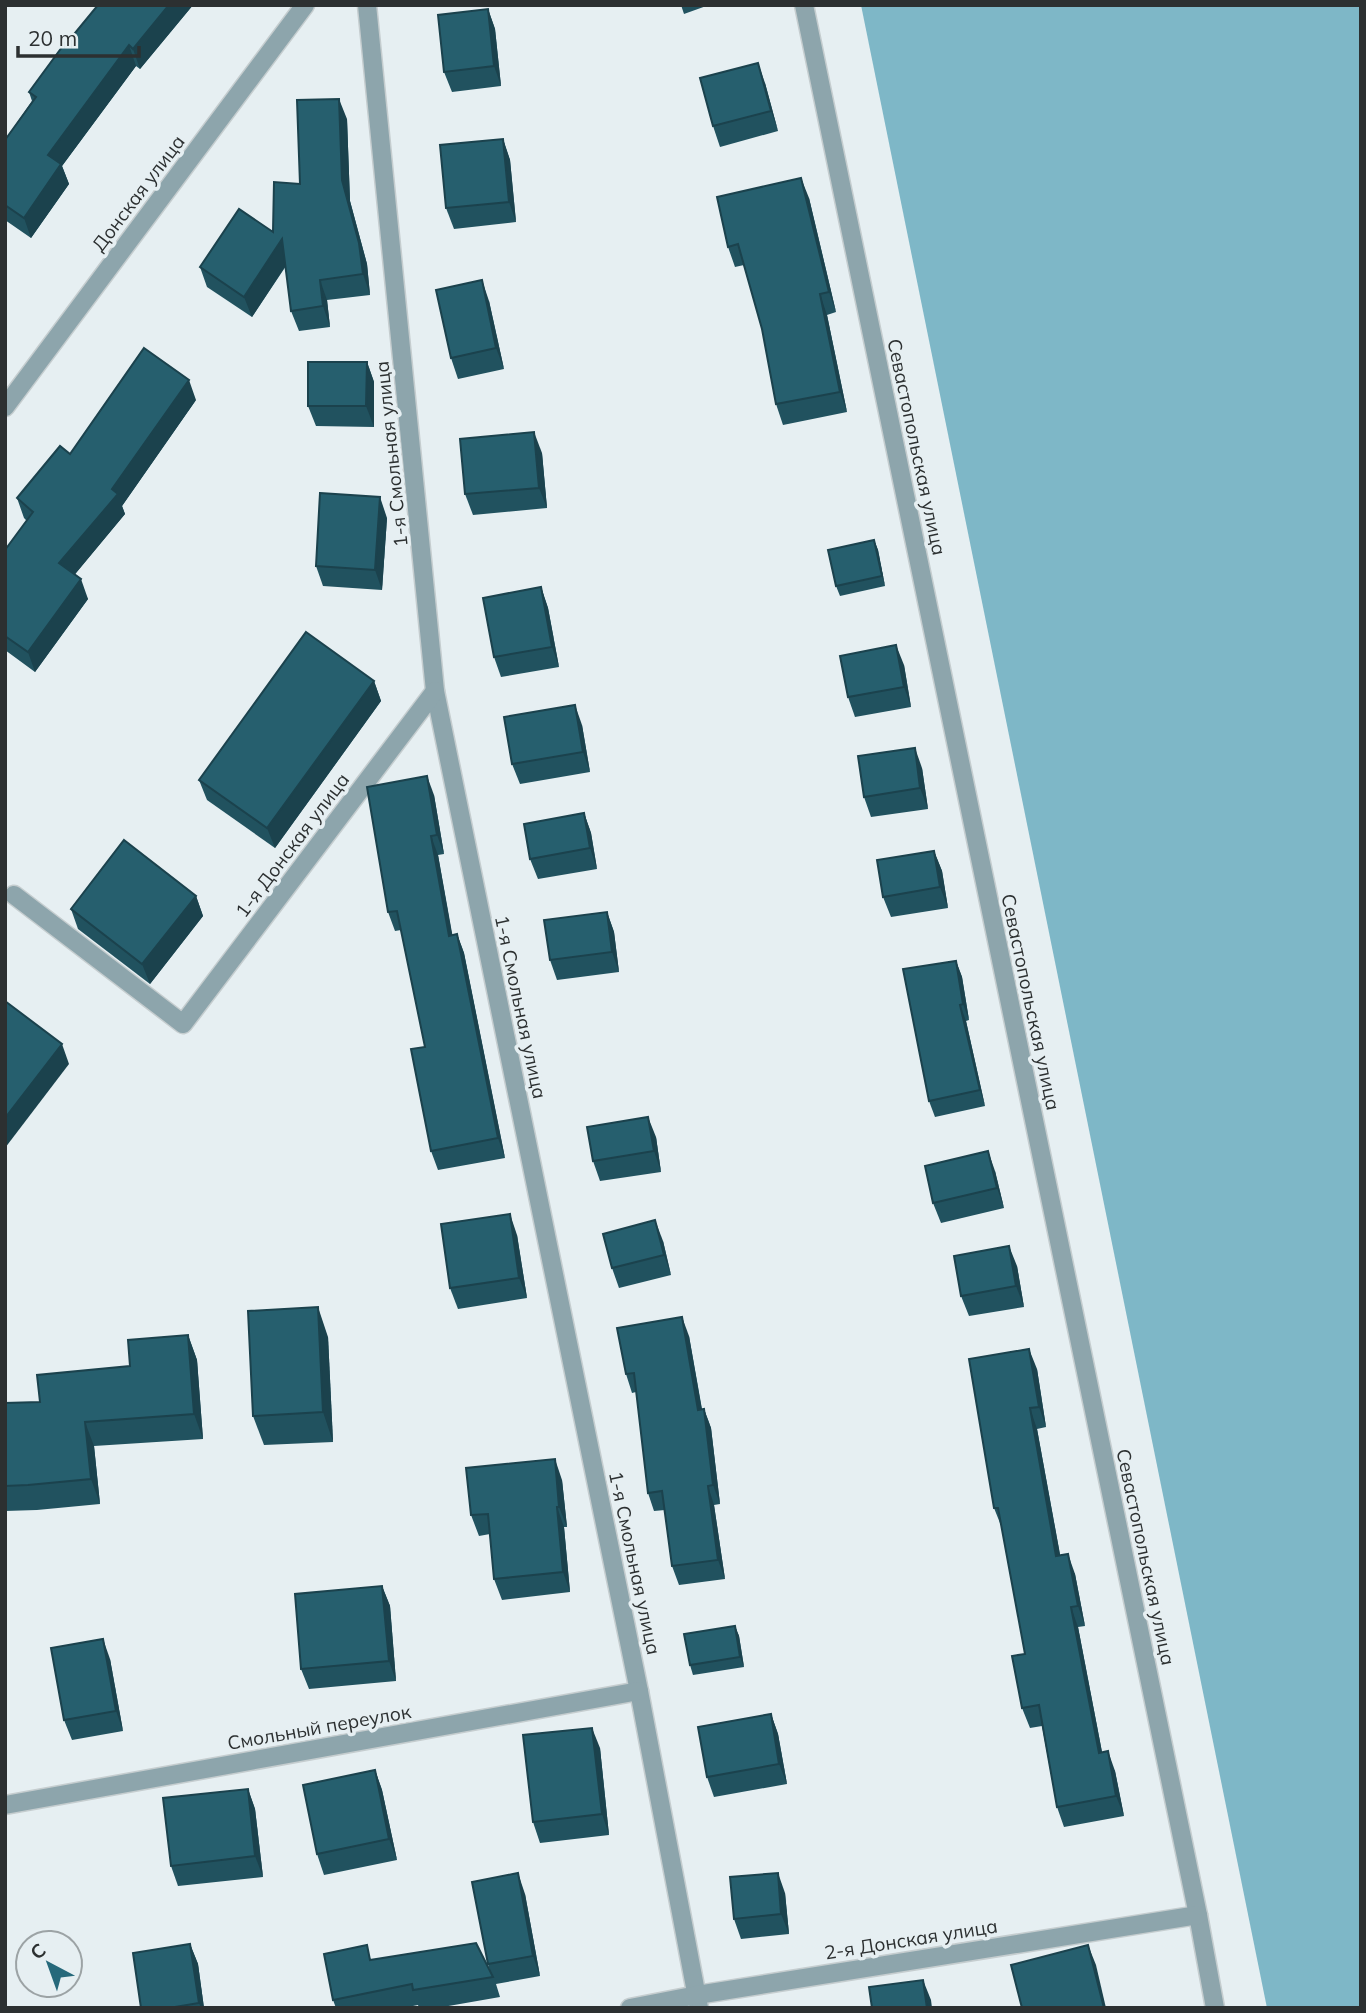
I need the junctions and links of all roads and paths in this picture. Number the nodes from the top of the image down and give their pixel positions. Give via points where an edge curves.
1 (304, 5) edge
2 (367, 5) edge
3 (804, 5) edge
4 (5, 407) edge
5 (435, 691) junction
6 (14, 895) dead end
7 (639, 1691) junction
8 (5, 1805) edge
9 (1198, 1915) junction
10 (698, 2001) edge
11 (630, 2008) edge
12 (1215, 2008) edge

1 - 4 street, Донская улица
2 - 5 street, 1-я Смольная улица
3 - 9 street, Севастопольская улица
5 - 6 street, 1-я Донская улица via 183,1024
5 - 7 street, 1-я Смольная улица
7 - 8 street, Смольный переулок
7 - 10 street, 1-я Смольная улица
9 - 10 street, 2-я Донская улица
9 - 12 street, Севастопольская улица
10 - 11 street, 2-я Донская улица

